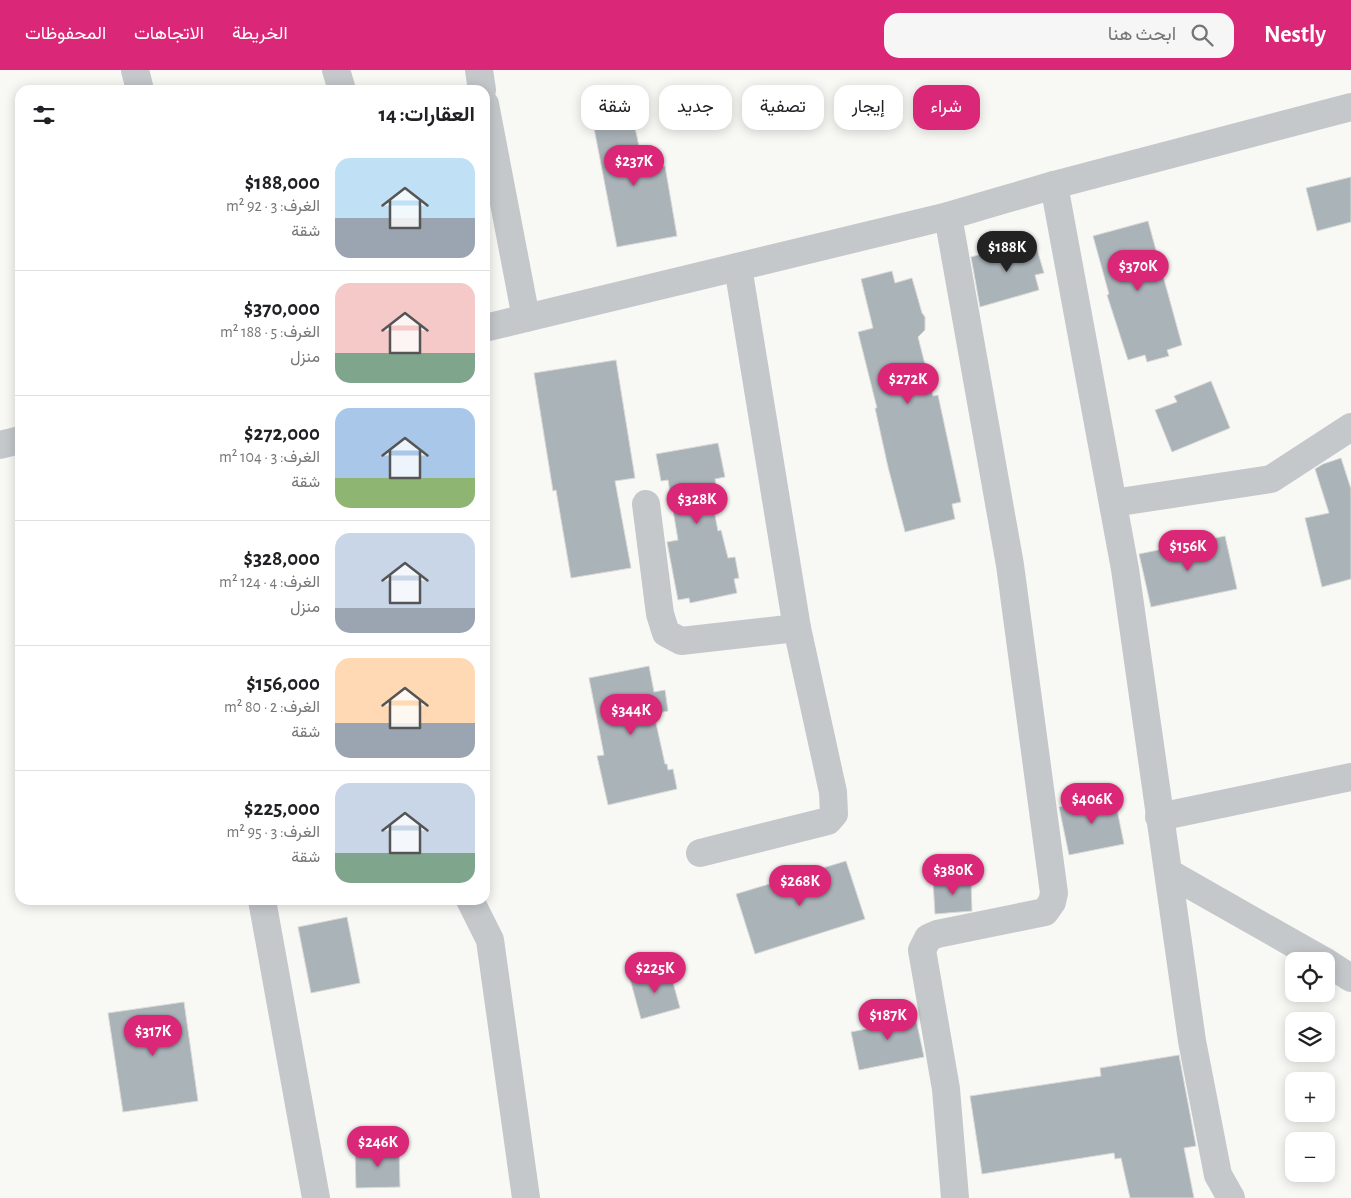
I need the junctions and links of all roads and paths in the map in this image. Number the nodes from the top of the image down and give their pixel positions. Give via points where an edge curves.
1 (135, 70) edge
2 (336, 70) edge
3 (479, 70) edge
4 (139, 85) edge
5 (340, 85) edge
6 (481, 85) edge
7 (1351, 107) edge
8 (490, 130) edge
9 (1054, 185) junction
10 (948, 216) junction
11 (738, 267) junction
12 (526, 318) junction
13 (490, 327) edge
14 (1351, 427) edge
15 (15, 441) edge
16 (0, 445) edge
17 (1113, 502) junction
18 (646, 504) dead end
19 (797, 628) junction
20 (1351, 777) edge
21 (1159, 816) junction
22 (700, 853) dead end
23 (1169, 873) junction
24 (263, 905) edge
25 (472, 905) edge
26 (1307, 952) edge
27 (1335, 968) edge
28 (1351, 978) edge
29 (316, 1198) edge
30 (526, 1198) edge
31 (955, 1198) edge
32 (1231, 1198) edge

1 - 4 street
2 - 5 street
3 - 6 street
7 - 9 street
8 - 12 street
9 - 10 street
9 - 17 street
10 - 11 street
10 - 31 street via 1010,566 1054,893 1045,912 937,934 928,938 922,950 946,1089
11 - 12 street
11 - 19 street
12 - 13 street
14 - 17 street via 1271,479
15 - 16 street
17 - 21 street
18 - 19 street via 660,614 666,633 681,641
19 - 22 street via 833,792 834,814 828,821
20 - 21 street
21 - 23 street
23 - 26 street
23 - 32 street via 1192,1041 1218,1175
24 - 29 street
25 - 30 street via 490,940
27 - 28 street

